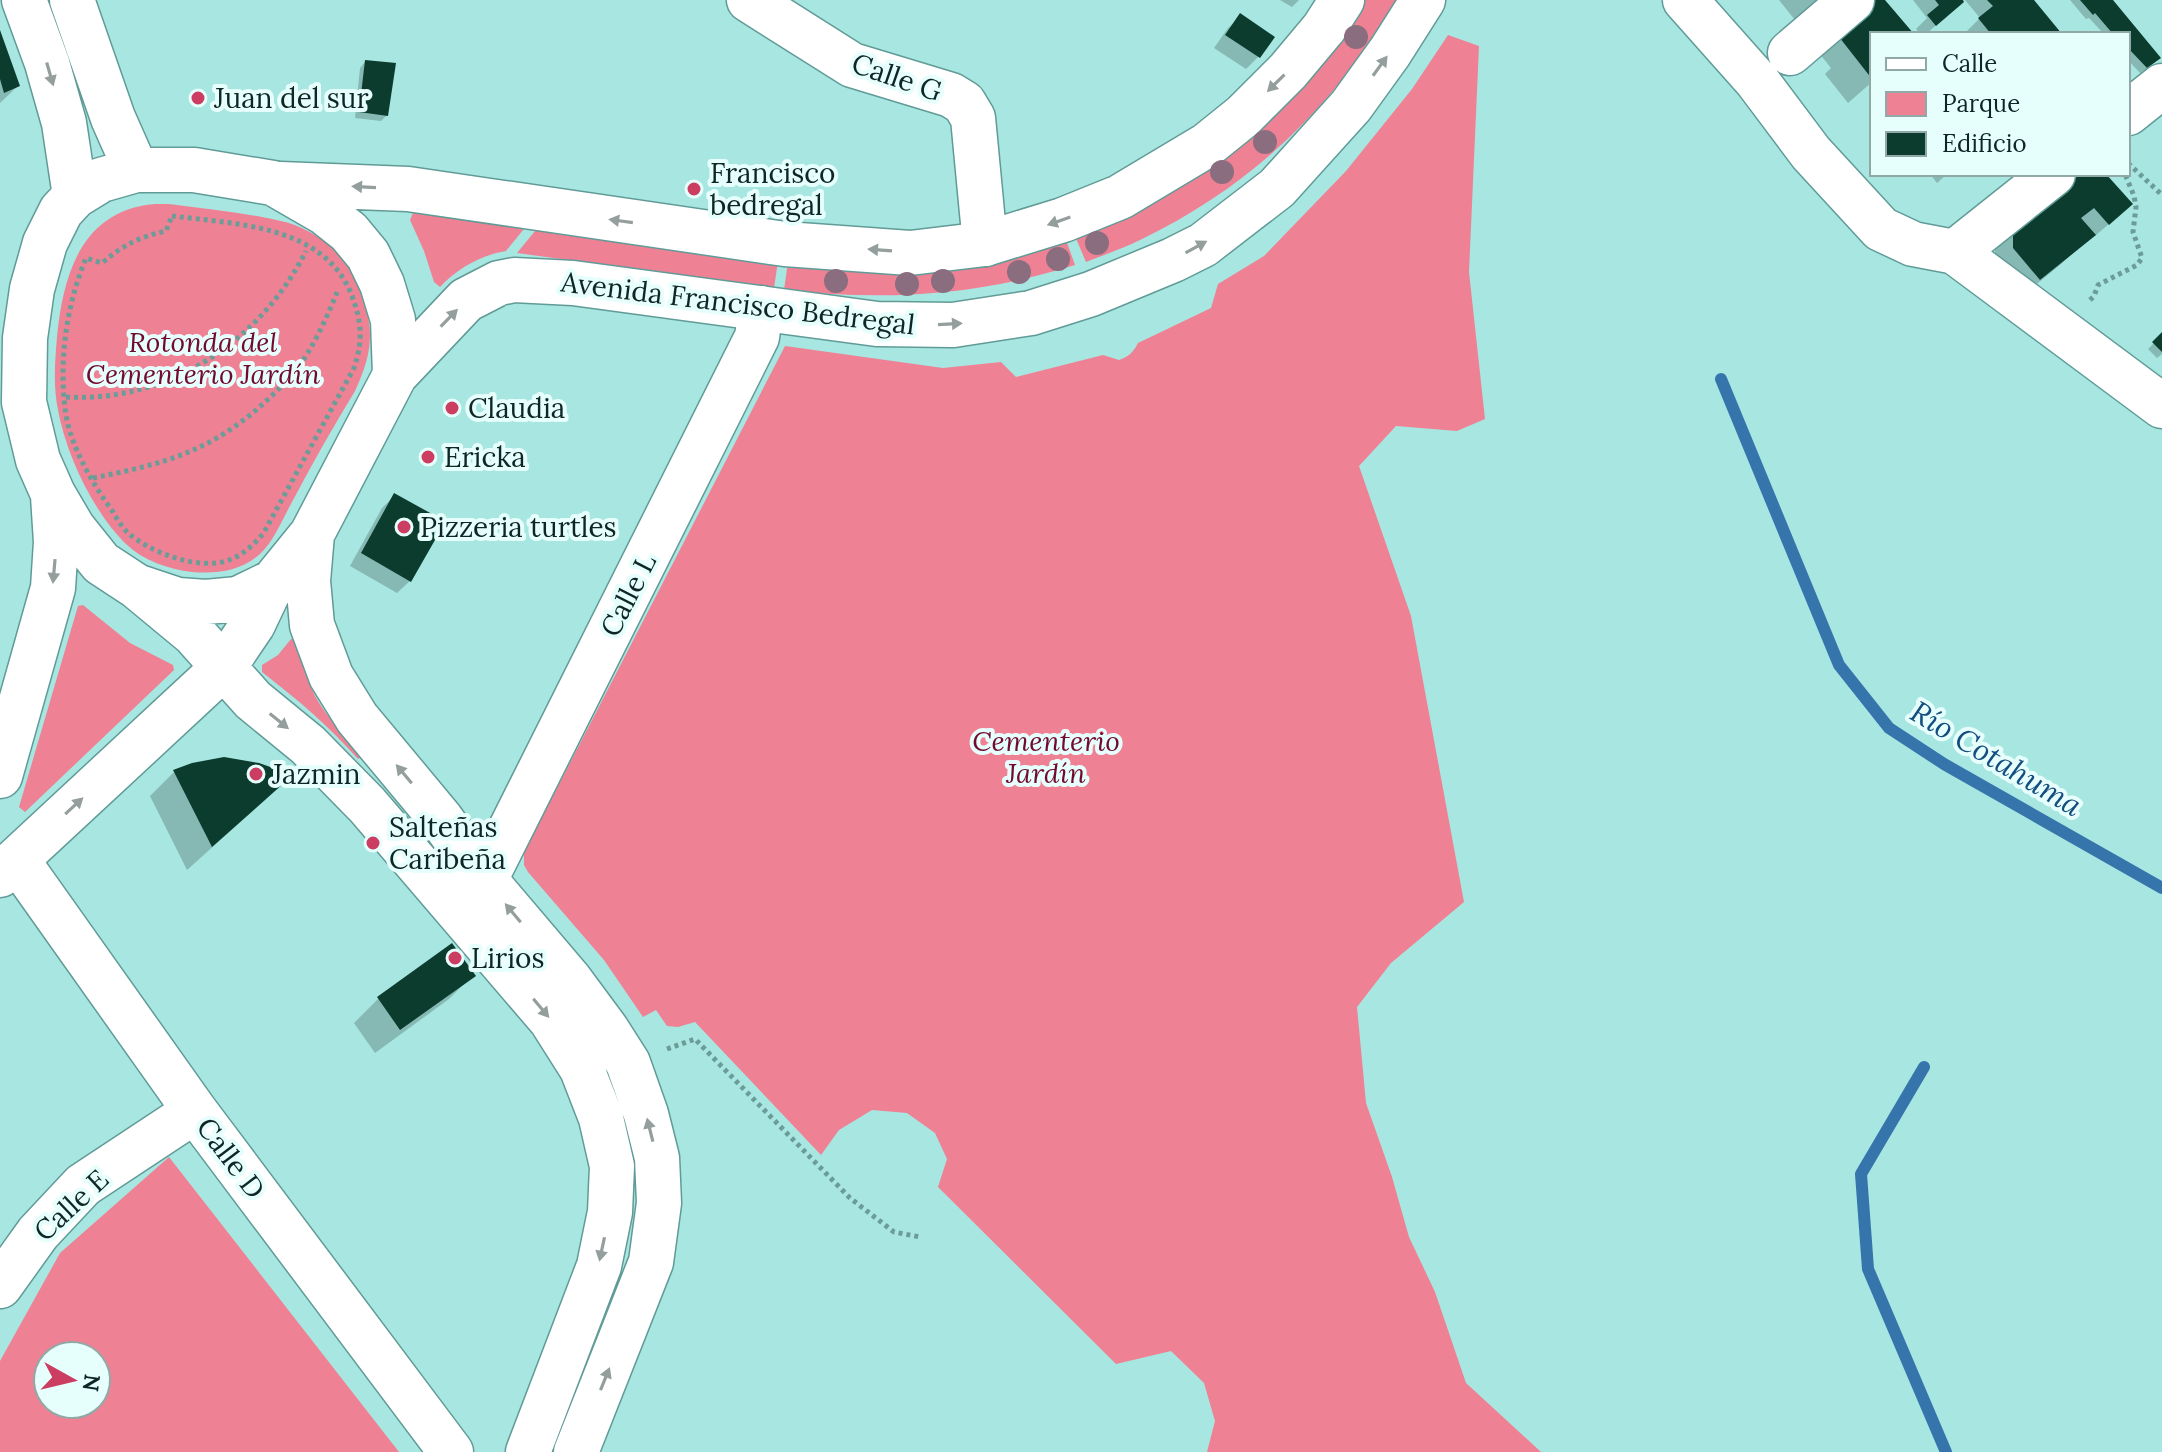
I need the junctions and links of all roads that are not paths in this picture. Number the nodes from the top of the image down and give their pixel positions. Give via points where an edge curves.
1 (24, 0) edge
2 (72, 0) edge
3 (749, 0) edge
4 (1342, 0) edge
5 (1423, 0) edge
6 (1685, 0) edge
7 (1852, 0) edge
8 (1790, 53) dead end
9 (2162, 86) edge
10 (2130, 111) edge
11 (136, 170) junction
12 (2050, 176) edge
13 (273, 183) junction
14 (75, 196) junction
15 (985, 244) junction
16 (1955, 252) junction
17 (761, 308) junction
18 (395, 375) junction
19 (2162, 406) edge
20 (72, 486) junction
21 (312, 534) junction
22 (273, 582) junction
23 (136, 586) junction
24 (224, 667) junction
25 (0, 776) edge
26 (9, 867) edge
27 (470, 893) junction
28 (195, 1111) junction
29 (0, 1286) edge
30 (451, 1452) edge
31 (528, 1452) edge
32 (576, 1452) edge

1 -> 14 main road via 64,123
2 - 11 main road
3 - 15 main road, Calle G via 852,65 964,103 973,118
4 -> 15 main road via 1288,71 1207,145 1120,197
17 -> 5 main road, Avenida Francisco Bedregal via 877,324 953,325 1031,313 1173,260 1203,245 1277,188 1351,106
6 - 16 main road via 1881,229 1913,244
7 - 8 main road
9 - 10 main road
11 - 13 main road via 194,170
11 - 14 main road via 101,180
12 - 16 main road
15 -> 13 main road via 910,253 785,244 408,189
13 - 18 main road via 325,213 368,255 393,320
14 - 20 main road via 45,243 32,289 24,402 38,460
16 - 19 main road
18 -> 17 main road, Avenida Francisco Bedregal via 466,300 514,280
17 - 27 main road, Calle L via 757,337
18 - 21 main road
20 - 23 main road via 73,528 101,563
20 -> 25 main road via 56,542 53,588
21 - 22 main road
27 -> 21 main road via 441,819 357,718 331,676 312,625
22 - 23 main road via 238,599 206,602 178,600
22 - 24 main road
23 - 24 main road
26 -> 24 main road
24 -> 27 main road via 367,805
26 - 28 main road, Calle D
27 -> 31 main road via 582,1069 612,1166 599,1266
32 -> 27 main road via 651,1262 659,1203 657,1158 628,1063 607,1030 570,980
28 - 29 main road, Calle E via 83,1185 38,1233
28 - 30 main road, Calle D

